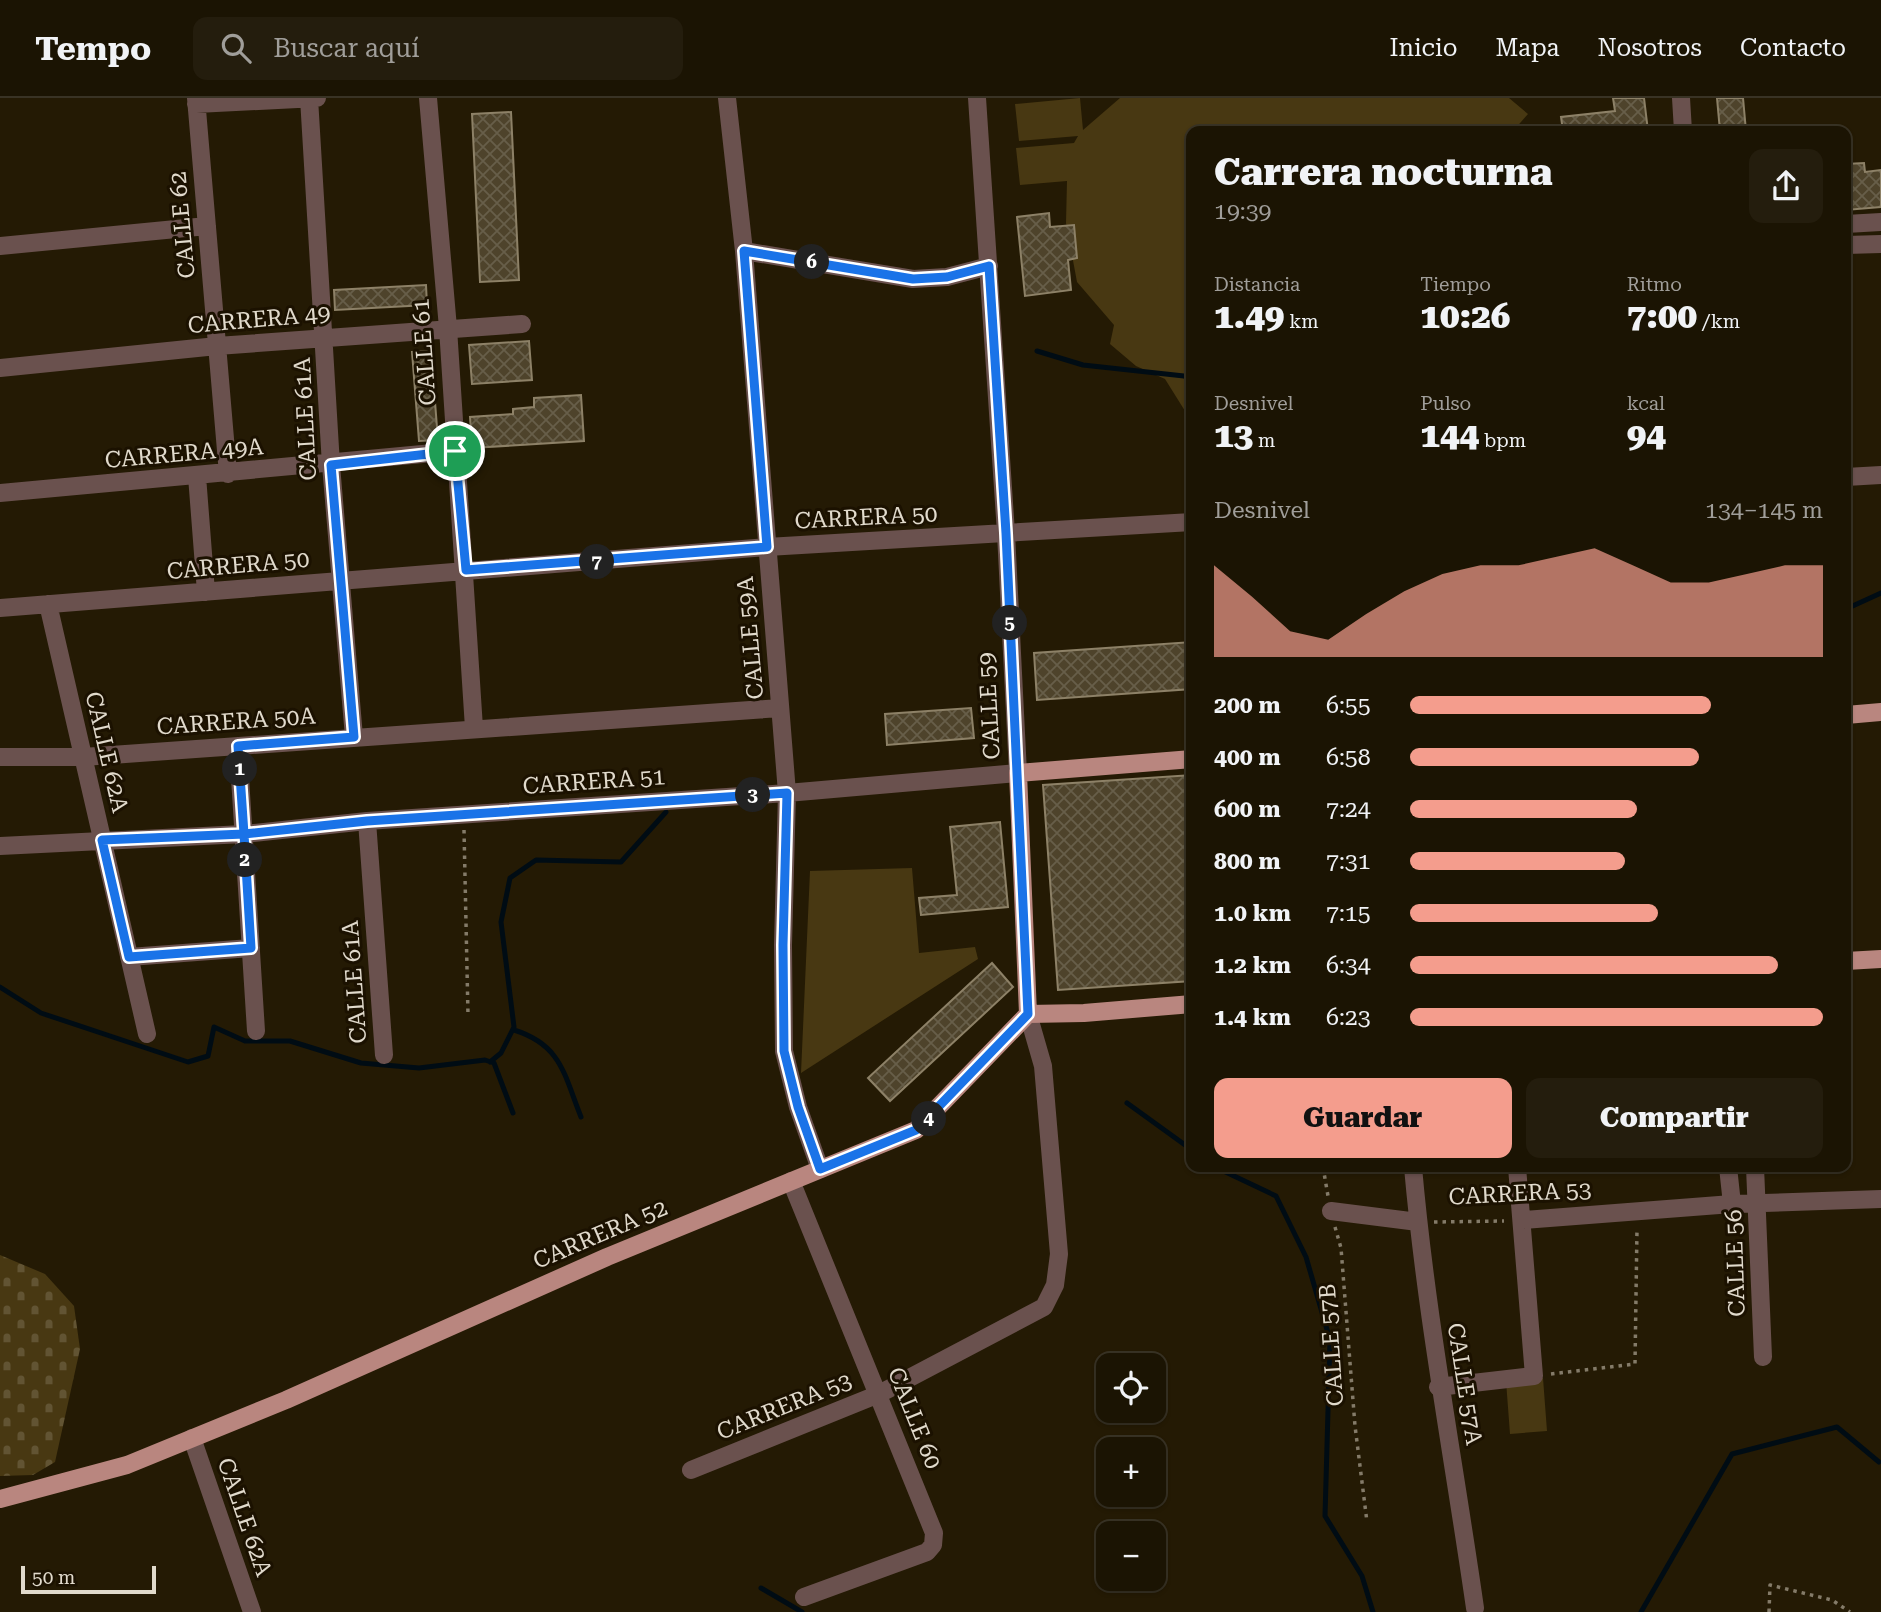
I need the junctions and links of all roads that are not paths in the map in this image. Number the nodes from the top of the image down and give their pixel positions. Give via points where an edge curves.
1 (309, 98) edge
2 (317, 98) edge
3 (428, 98) edge
4 (727, 98) edge
5 (977, 98) edge
6 (1681, 98) edge
7 (1692, 98) edge
8 (196, 101) edge
9 (1684, 126) edge
10 (1694, 126) edge
11 (1881, 222) edge
12 (1851, 224) edge
13 (207, 226) junction
14 (1881, 244) edge
15 (0, 246) edge
16 (1851, 246) edge
17 (744, 251) junction
18 (989, 266) junction
19 (522, 324) dead end
20 (448, 328) junction
21 (325, 339) junction
22 (217, 346) junction
23 (0, 368) edge
24 (455, 451) junction
25 (331, 465) junction
26 (228, 474) junction
27 (1881, 475) edge
28 (197, 476) junction
29 (1851, 477) edge
30 (0, 494) edge
31 (1186, 522) edge
32 (1006, 533) junction
33 (767, 547) junction
34 (466, 570) junction
35 (341, 581) junction
36 (206, 592) junction
37 (48, 604) junction
38 (0, 608) edge
39 (780, 708) junction
40 (1881, 712) edge
41 (1851, 715) edge
42 (474, 728) junction
43 (354, 737) junction
44 (238, 746) junction
45 (0, 757) edge
46 (83, 757) junction
47 (1186, 759) edge
48 (1018, 773) junction
49 (787, 793) junction
50 (367, 821) junction
51 (244, 834) junction
52 (102, 840) junction
53 (0, 846) edge
54 (251, 948) junction
55 (129, 957) junction
56 (1881, 959) edge
57 (1851, 961) edge
58 (1186, 1004) edge
59 (1028, 1014) junction
60 (256, 1031) dead end
61 (147, 1034) dead end
62 (384, 1055) dead end
63 (820, 1169) junction
64 (1413, 1172) edge
65 (1518, 1172) edge
66 (1729, 1172) edge
67 (1755, 1172) edge
68 (791, 1181) junction
69 (1881, 1199) edge
70 (1756, 1203) junction
71 (1732, 1204) junction
72 (1331, 1211) road end
73 (1523, 1220) junction
74 (1418, 1222) junction
75 (1044, 1307) joint
76 (1763, 1357) dead end
77 (1438, 1387) junction
78 (879, 1394) junction
79 (192, 1438) junction
80 (691, 1470) dead end
81 (0, 1499) edge
82 (804, 1597) dead end
83 (1475, 1608) dead end
84 (252, 1612) edge

1 - 2 street
1 - 8 street
1 - 21 street, CALLE 61A
3 - 20 street, CALLE 61
4 - 17 street, CALLE 59A
5 - 18 street, CALLE 59
6 - 9 street
7 - 10 street
8 - 13 street, CALLE 62
11 - 12 street
13 - 15 street
13 - 22 street, CALLE 62
14 - 16 street
17 - 18 street via 913,279 947,277
17 - 33 street, CALLE 59A
18 - 32 street, CALLE 59
19 - 20 street, CARRERA 49
20 - 21 street, CARRERA 49
20 - 24 street, CALLE 61
21 - 22 street, CARRERA 49
21 - 25 street, CALLE 61A
22 - 23 street, CARRERA 49
22 - 26 street, CALLE 62
24 - 25 street, CARRERA 49A
24 - 34 street, CALLE 61
25 - 26 street, CARRERA 49A
25 - 35 street, CALLE 61A
26 - 28 street, CARRERA 49A
27 - 29 street
28 - 30 street, CARRERA 49A
28 - 36 street
31 - 32 street, CARRERA 50
32 - 33 street, CARRERA 50
32 - 48 street, CALLE 59
33 - 34 street, CARRERA 50
33 - 39 street, CALLE 59A
34 - 35 street, CARRERA 50
34 - 42 street, CALLE 61
35 - 36 street, CARRERA 50
35 - 43 street, CALLE 61A
36 - 37 street, CARRERA 50
37 - 38 street, CARRERA 50
37 - 46 street, CALLE 62A
39 - 42 street, CARRERA 50A
39 - 49 street, CALLE 59A
40 - 41 main road
42 - 43 street, CARRERA 50A
43 - 44 street, CARRERA 50A
44 - 46 street, CARRERA 50A
44 - 51 street
45 - 46 street, CARRERA 50A
46 - 52 street, CALLE 62A
47 - 48 main road, CARRERA 51
48 - 49 street, CARRERA 51
48 - 59 main road, CALLE 59
49 - 50 street, CARRERA 51
49 - 63 street, CALLE 59A via 784,1051
50 - 51 street, CARRERA 51
50 - 62 street, CALLE 61A
51 - 52 street, CARRERA 51
51 - 54 street
52 - 53 street, CARRERA 51
52 - 55 street, CALLE 62A
54 - 55 street
54 - 60 street
55 - 61 street, CALLE 62A
56 - 57 main road
58 - 59 main road
59 - 63 main road, CARRERA 52 via 916,1130
59 - 75 street, CALLE 59 via 1043,1066 1059,1254 1055,1285
63 - 68 main road, CARRERA 52
64 - 74 street, CALLE 57A
65 - 73 street
66 - 71 street
67 - 70 street, CALLE 56
68 - 78 street, CALLE 60
68 - 79 main road, CARRERA 52
69 - 70 street, CARRERA 53
70 - 71 street, CARRERA 53
70 - 76 street, CALLE 56
71 - 73 street, CARRERA 53
72 - 74 street, CARRERA 53
73 - 77 street via 1534,1376
74 - 77 street, CALLE 57A
75 - 78 street, CARRERA 53
77 - 83 street, CALLE 57A
78 - 80 street, CARRERA 53
78 - 82 street, CALLE 60 via 934,1532 933,1545 927,1552
79 - 81 main road, CARRERA 52 via 127,1465
79 - 84 street, CALLE 62A

